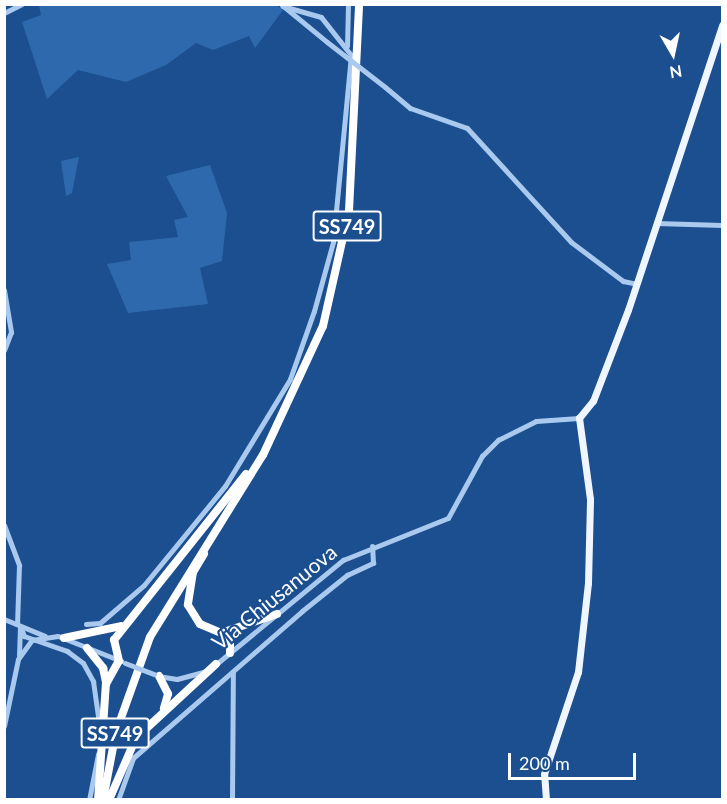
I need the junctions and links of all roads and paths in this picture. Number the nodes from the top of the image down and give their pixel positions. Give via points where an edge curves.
1 (348, 4) edge
2 (359, 4) edge
3 (282, 5) edge
4 (18, 6) edge
5 (4, 13) edge
6 (723, 25) edge
7 (347, 46) junction
8 (656, 223) junction
9 (723, 225) edge
10 (637, 284) junction
11 (4, 290) edge
12 (5, 302) edge
13 (4, 350) edge
14 (579, 418) junction
15 (274, 434) junction
16 (246, 483) junction
17 (4, 525) edge
18 (372, 546) junction
19 (276, 614) junction
20 (4, 619) edge
21 (86, 624) dead end
22 (19, 625) junction
23 (121, 626) junction
24 (224, 632) junction
25 (47, 636) junction
26 (64, 638) junction
27 (32, 640) junction
28 (87, 648) junction
29 (230, 653) junction
30 (18, 659) junction
31 (122, 662) junction
32 (216, 664) junction
33 (233, 672) junction
34 (157, 675) junction
35 (106, 684) junction
36 (164, 710) junction
37 (4, 726) edge
38 (89, 800) edge
39 (98, 800) edge
40 (103, 800) edge
41 (109, 800) edge
42 (118, 800) edge
43 (232, 800) edge
44 (546, 800) edge

1 - 7 street
2 - 15 highway, SS749 via 358,110 345,237 315,346
3 - 7 street via 321,17
3 - 10 street, bridge via 410,108 467,128 571,242 623,281
4 - 5 street
6 - 8 main road
7 - 21 street via 352,71 333,242 290,379 232,477 144,585 100,623
8 - 9 street
8 - 10 main road
10 - 14 main road via 593,401
11 - 12 street
12 - 13 street via 10,332
14 - 18 street, Via Chiusanuova via 536,422 498,440 482,456 448,518
14 - 44 main road via 590,500 588,583 578,672 544,774
15 - 16 highway, SS749
15 - 23 highway
16 - 24 highway via 193,572 189,588 193,616
16 - 40 highway, SS749 via 150,638 116,732
17 - 22 street via 19,565
18 - 19 street, Via Chiusanuova via 343,560
18 - 33 street via 373,563 339,581
19 - 24 highway
19 - 29 street, Via Chiusanuova
20 - 22 street
22 - 25 street
22 - 27 street
22 - 30 street
23 - 26 highway
23 - 31 highway via 113,646
24 - 29 highway via 230,637
25 - 26 street, Via Chiusanuova
25 - 27 street
26 - 28 street, Via Chiusanuova
27 - 30 street
27 - 38 street via 77,656 93,681 100,727
28 - 31 street, Via Chiusanuova
28 - 35 highway via 103,668
29 - 32 street, Via Chiusanuova
30 - 37 street
31 - 34 street, Via Chiusanuova, bridge
31 - 35 highway
32 - 34 street, Via Chiusanuova via 187,678
32 - 36 highway
33 - 42 street via 133,758
33 - 43 street
34 - 36 highway via 168,694
35 - 39 highway
36 - 41 highway via 125,755

